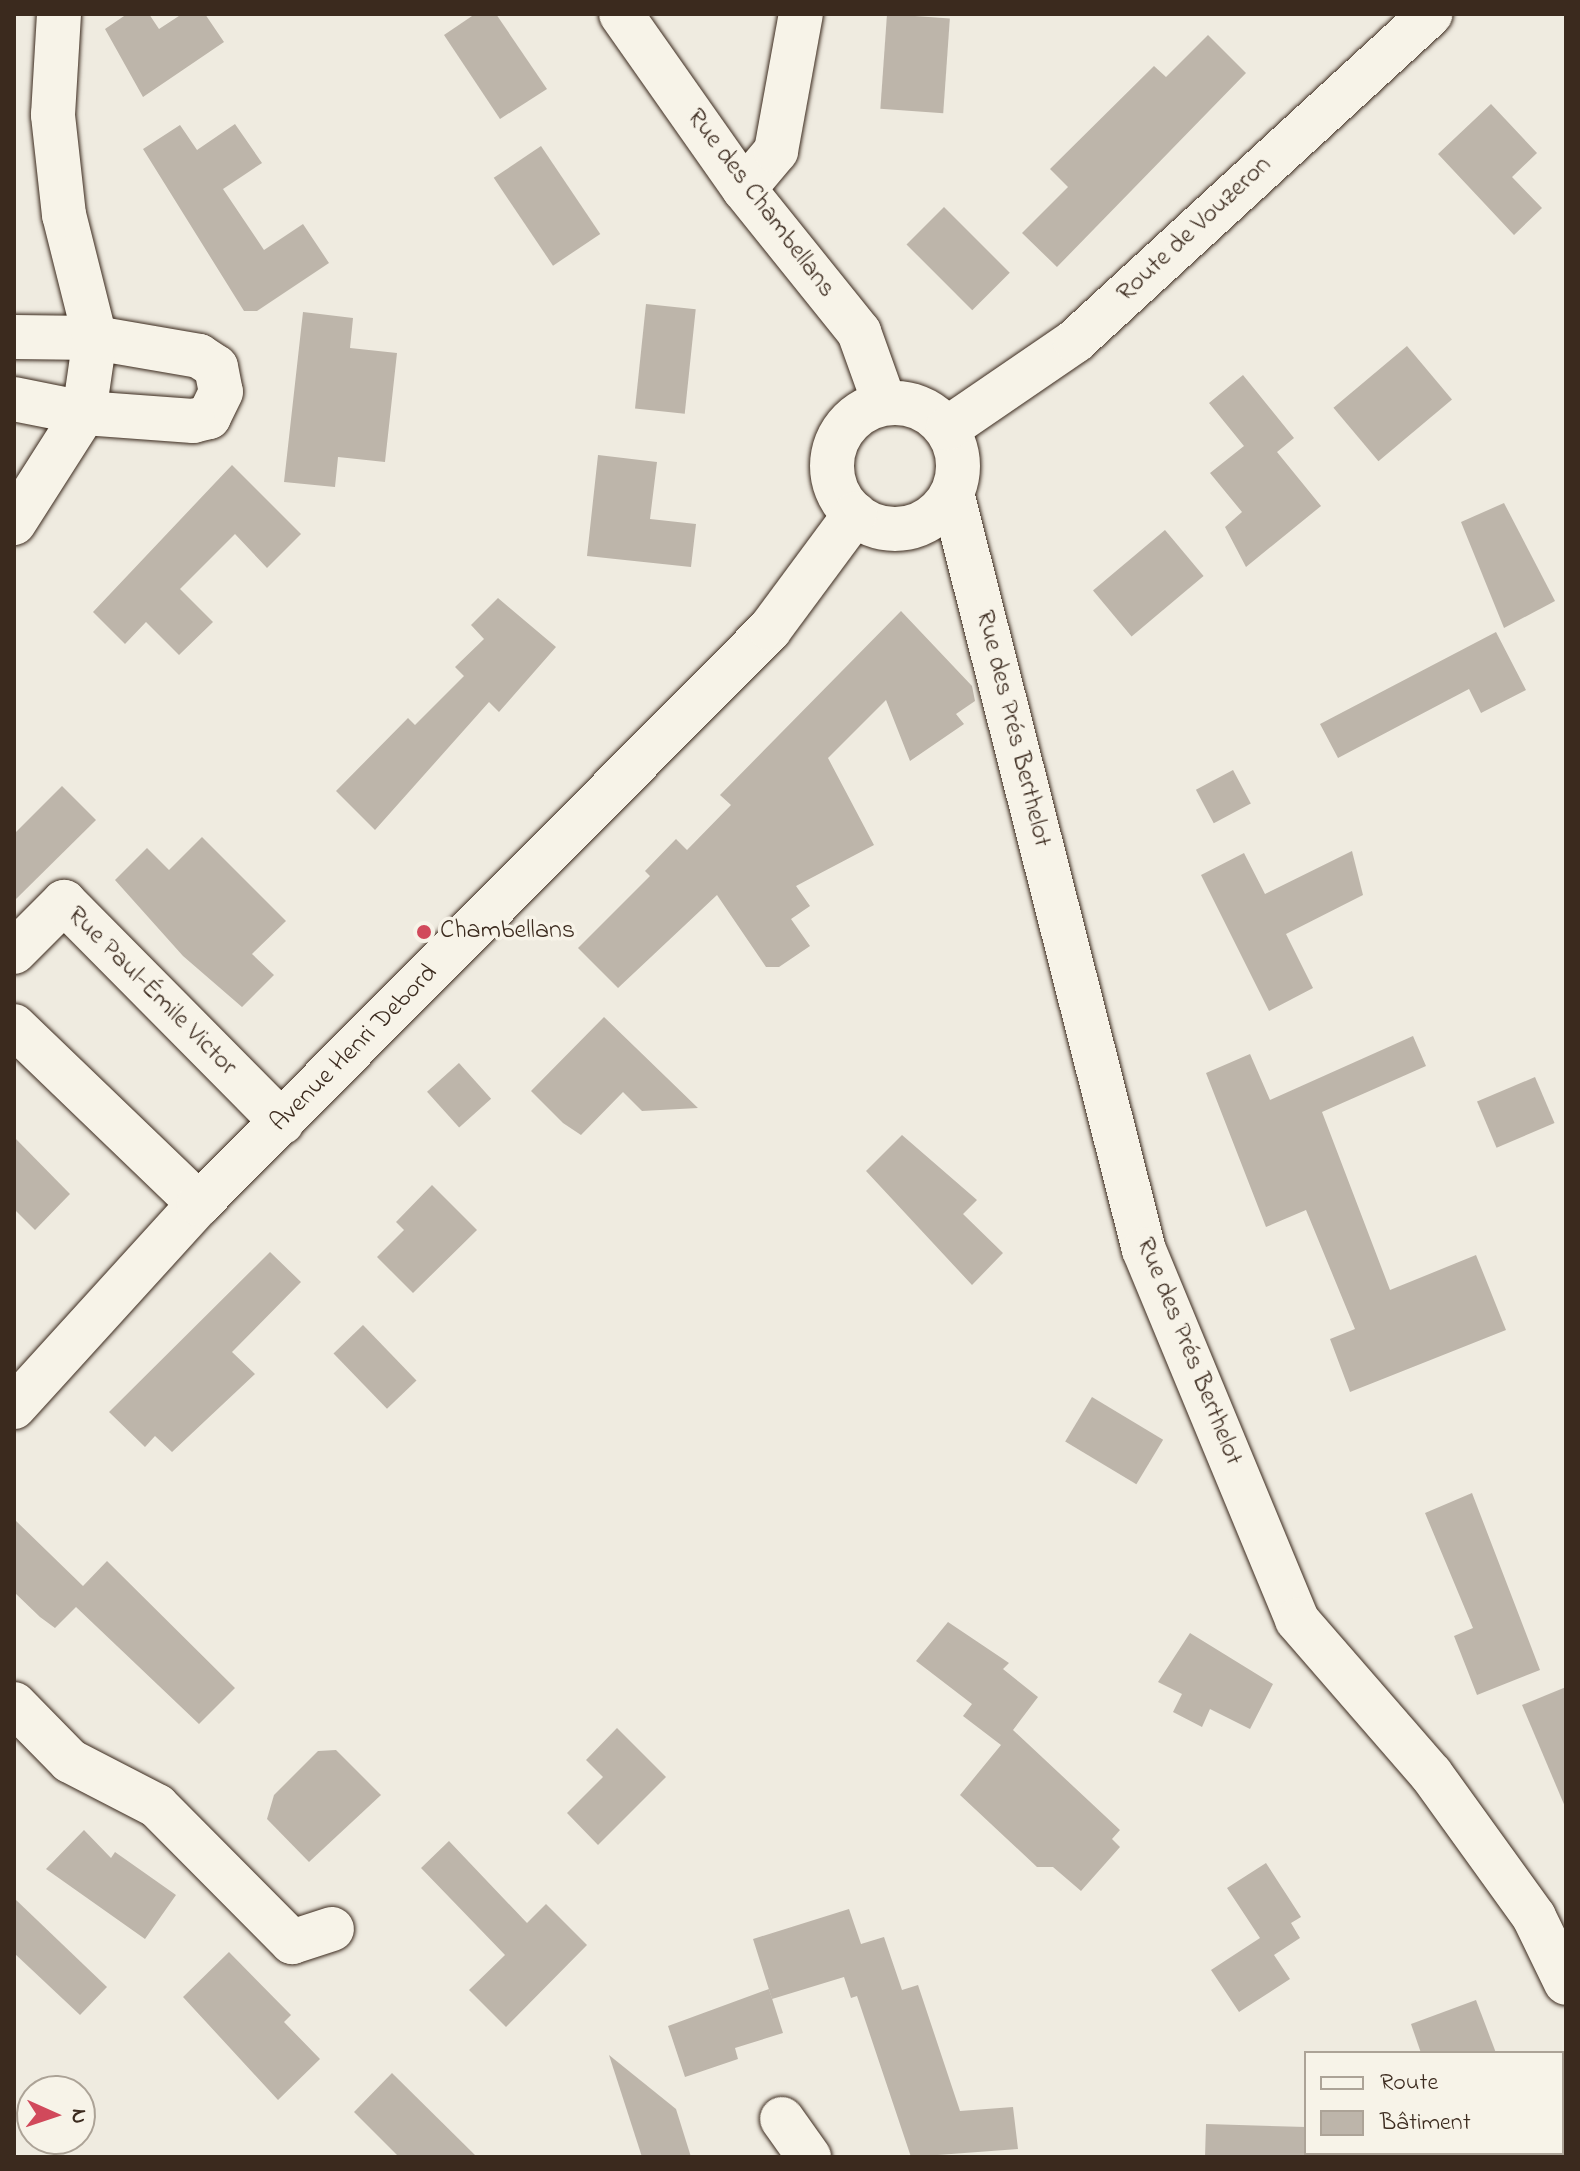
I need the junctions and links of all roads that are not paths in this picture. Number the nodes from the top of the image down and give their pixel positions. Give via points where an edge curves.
1 (59, 14) edge
2 (621, 14) edge
3 (801, 14) edge
4 (1430, 14) edge
5 (744, 189) junction
6 (14, 337) edge
7 (95, 338) junction
8 (14, 399) edge
9 (884, 402) junction
10 (84, 413) junction
11 (948, 428) junction
12 (953, 497) junction
13 (855, 514) junction
14 (14, 523) edge
15 (16, 947) edge
16 (14, 1026) edge
17 (282, 1122) junction
18 (199, 1204) junction
19 (14, 1407) edge
20 (14, 1704) edge
21 (332, 1929) dead end
22 (1566, 1983) edge
23 (782, 2119) dead end
24 (809, 2157) edge

1 - 7 street via 53,115 64,215
2 - 5 street, Rue des Chambellans
3 - 5 street via 776,151
4 - 11 street, Route de Vouzeron via 1075,341
5 - 9 street, Rue des Chambellans via 859,332
6 - 7 street
7 - 10 street
7 - 10 street via 199,356 216,367 221,392 209,417 193,421
8 - 10 street
9 - 11 street via 924,408
9 - 13 street via 848,421 832,449 833,488
10 - 14 street
11 - 12 street via 960,457
12 - 13 street via 926,524 887,532
12 - 22 street, Rue des Prés Berthelot via 1155,1278 1297,1620 1431,1774 1534,1917
13 - 17 street, Avenue Henri Debord via 770,629
15 - 17 street, Rue Paul-Émile Victor via 64,902
16 - 18 street
17 - 18 street, Avenue Henri Debord
18 - 19 street, Avenue Henri Debord
20 - 21 street via 70,1761 157,1806 292,1942
23 - 24 street

